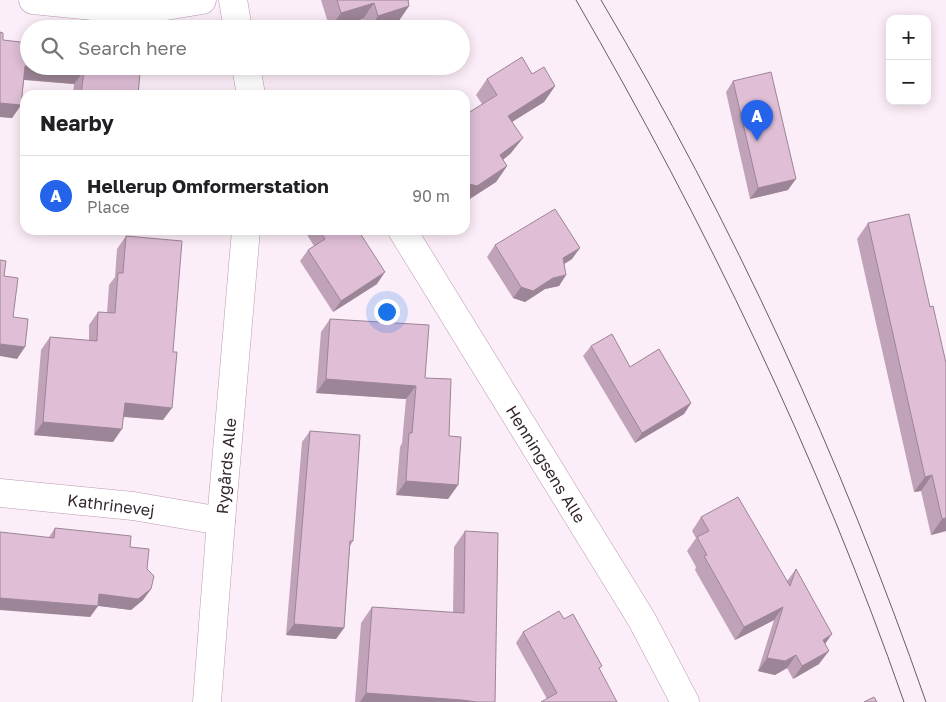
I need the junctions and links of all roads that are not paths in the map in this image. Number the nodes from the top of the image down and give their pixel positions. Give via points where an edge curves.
1 (33, 0) edge
2 (202, 0) edge
3 (233, 0) edge
4 (236, 20) edge
5 (248, 75) edge
6 (250, 90) edge
7 (246, 235) edge
8 (405, 235) edge
9 (0, 493) edge
10 (221, 521) junction
11 (207, 702) edge
12 (685, 702) edge

1 - 2 street via 103,8 160,7
3 - 4 street
5 - 6 street
7 - 10 street, Rygårds Alle
8 - 12 street, Henningsens Alle via 642,620
9 - 10 street, Kathrinevej via 133,506
10 - 11 street, Rygårds Alle

